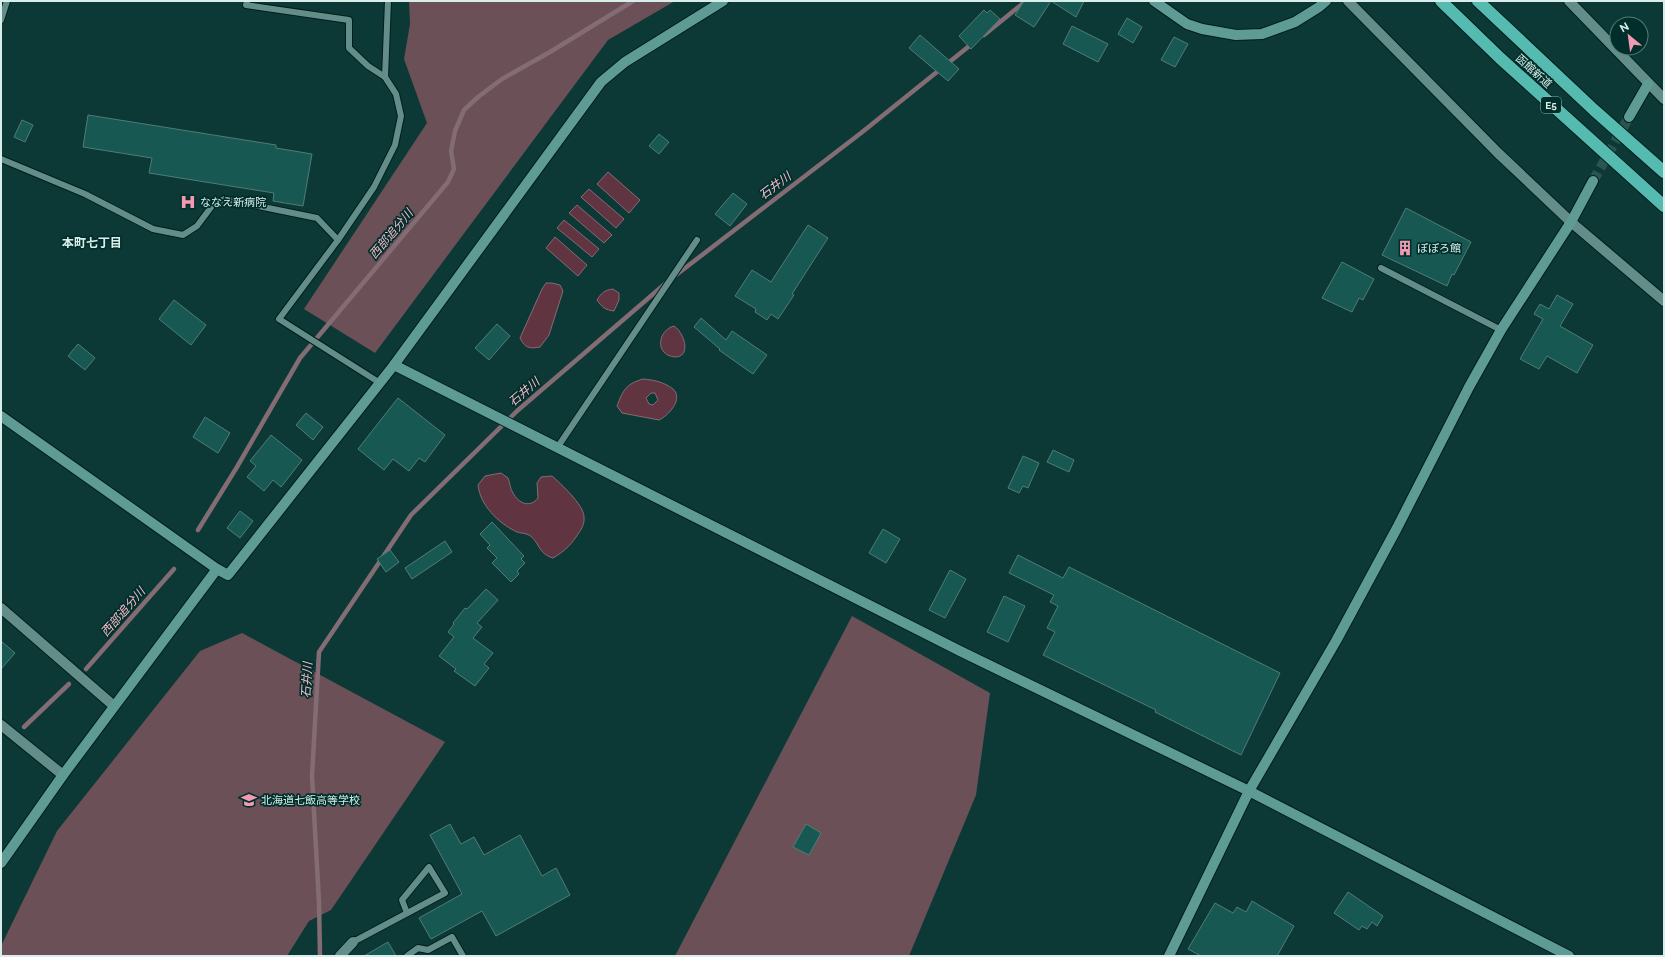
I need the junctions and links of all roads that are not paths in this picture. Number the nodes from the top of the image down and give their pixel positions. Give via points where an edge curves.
1 (7, 1) edge
2 (247, 1) edge
3 (388, 1) edge
4 (723, 1) edge
5 (1154, 1) edge
6 (1326, 1) edge
7 (1348, 1) edge
8 (1433, 1) edge
9 (1441, 1) edge
10 (1478, 1) edge
11 (1569, 1) edge
12 (1, 20) edge
13 (1500, 58) junction
14 (385, 76) junction
15 (1648, 84) junction
16 (1664, 99) edge
17 (1628, 117) tunnel mouth
18 (1, 159) edge
19 (1664, 172) edge
20 (1592, 181) tunnel mouth
21 (1664, 206) edge
22 (1571, 222) junction
23 (338, 240) junction
24 (697, 240) dead end
25 (1381, 268) dead end
26 (1664, 301) edge
27 (1501, 330) junction
28 (394, 365) junction
29 (380, 383) junction
30 (1, 416) edge
31 (557, 448) junction
32 (217, 569) junction
33 (1, 608) edge
34 (114, 706) junction
35 (1, 725) edge
36 (63, 775) junction
37 (1249, 791) junction
38 (1, 863) edge
39 (407, 913) junction
40 (353, 942) joint
41 (340, 956) edge
42 (406, 956) edge
43 (463, 956) edge
44 (1169, 956) edge
45 (1569, 956) edge

1 - 12 lane
2 - 14 lane via 246,6 349,20 349,48 368,66
3 - 14 lane
4 - 28 street via 625,62 601,82
5 - 6 street via 1187,24 1236,35 1262,34 1295,22
7 - 22 street via 1498,153
8 - 13 highway
9 - 13 highway, 函館新道 / E5
10 - 19 highway, 函館新道 / E5
11 - 15 street
13 - 21 highway, 函館新道 / E5
14 - 23 lane via 396,94 401,116 395,145 374,187
15 - 16 street
15 - 17 street
18 - 23 lane via 85,194 153,229 183,235 197,226 212,206 224,199 317,218
20 - 22 street
22 - 26 street
22 - 27 street
23 - 29 lane via 279,319
24 - 31 lane
25 - 27 lane
27 - 37 street via 1336,641
28 - 29 street
28 - 31 street
29 - 32 street via 228,576
30 - 32 street
31 - 37 street via 960,651
32 - 34 street
33 - 34 street
34 - 36 street
35 - 36 street
36 - 38 street
37 - 44 street
37 - 45 street
39 - 39 lane via 402,900 429,867 444,893
39 - 40 lane
40 - 41 street
42 - 43 lane via 418,948 428,950 452,937

